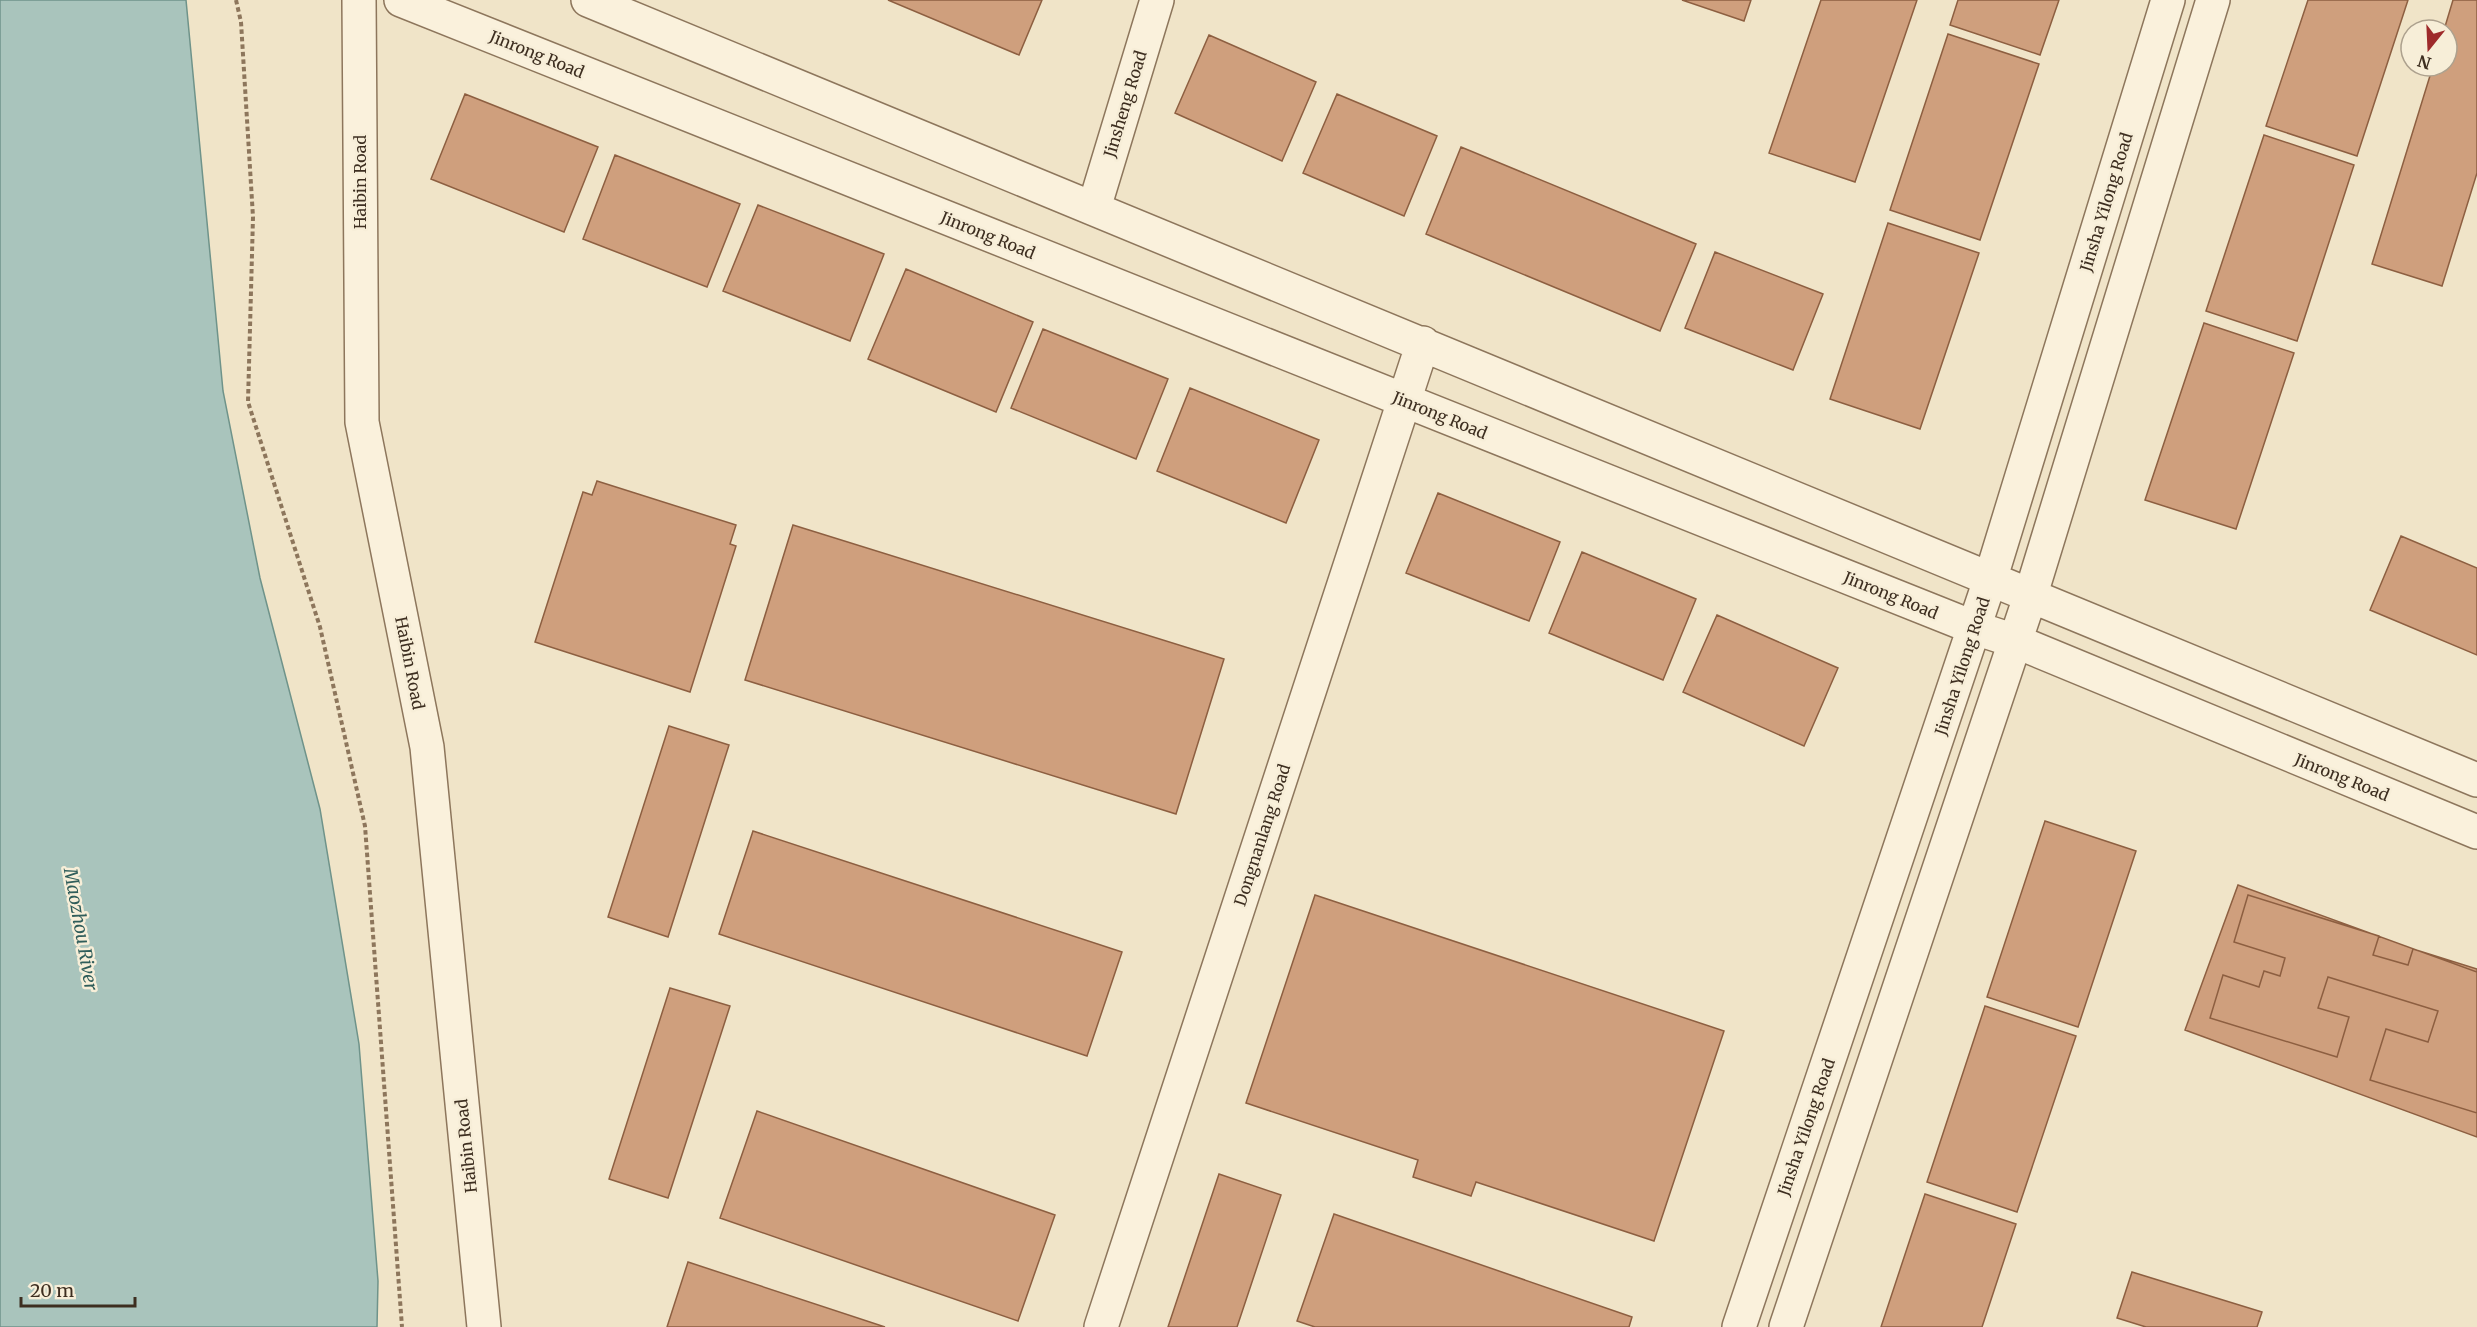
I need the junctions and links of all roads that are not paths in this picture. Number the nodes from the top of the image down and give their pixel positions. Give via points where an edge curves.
1 (359, 0) edge
2 (401, 0) edge
3 (588, 0) edge
4 (1157, 0) edge
5 (2168, 0) edge
6 (2213, 0) edge
7 (1094, 208) junction
8 (1423, 343) junction
9 (1404, 401) junction
10 (1991, 578) junction
11 (2031, 594) junction
12 (1975, 628) junction
13 (2015, 641) junction
14 (2477, 780) edge
15 (2477, 832) edge
16 (484, 1327) edge
17 (1101, 1327) edge
18 (1739, 1327) edge
19 (1786, 1327) edge

1 - 16 street, Haibin Road via 362,422 427,747
2 - 9 street, Jinrong Road
3 - 7 street
4 - 7 street, Jinsheng Road
5 - 10 street, Jinsha Yilong Road
6 - 11 street
7 - 8 street
8 - 9 street, Dongnanlang Road
8 - 10 street
9 - 12 street, Jinrong Road
9 - 17 street, Dongnanlang Road
10 - 11 street
10 - 12 street, Jinsha Yilong Road
11 - 13 street
11 - 14 street
12 - 13 street, Jinrong Road
12 - 18 street, Jinsha Yilong Road
13 - 15 street, Jinrong Road
13 - 19 street

